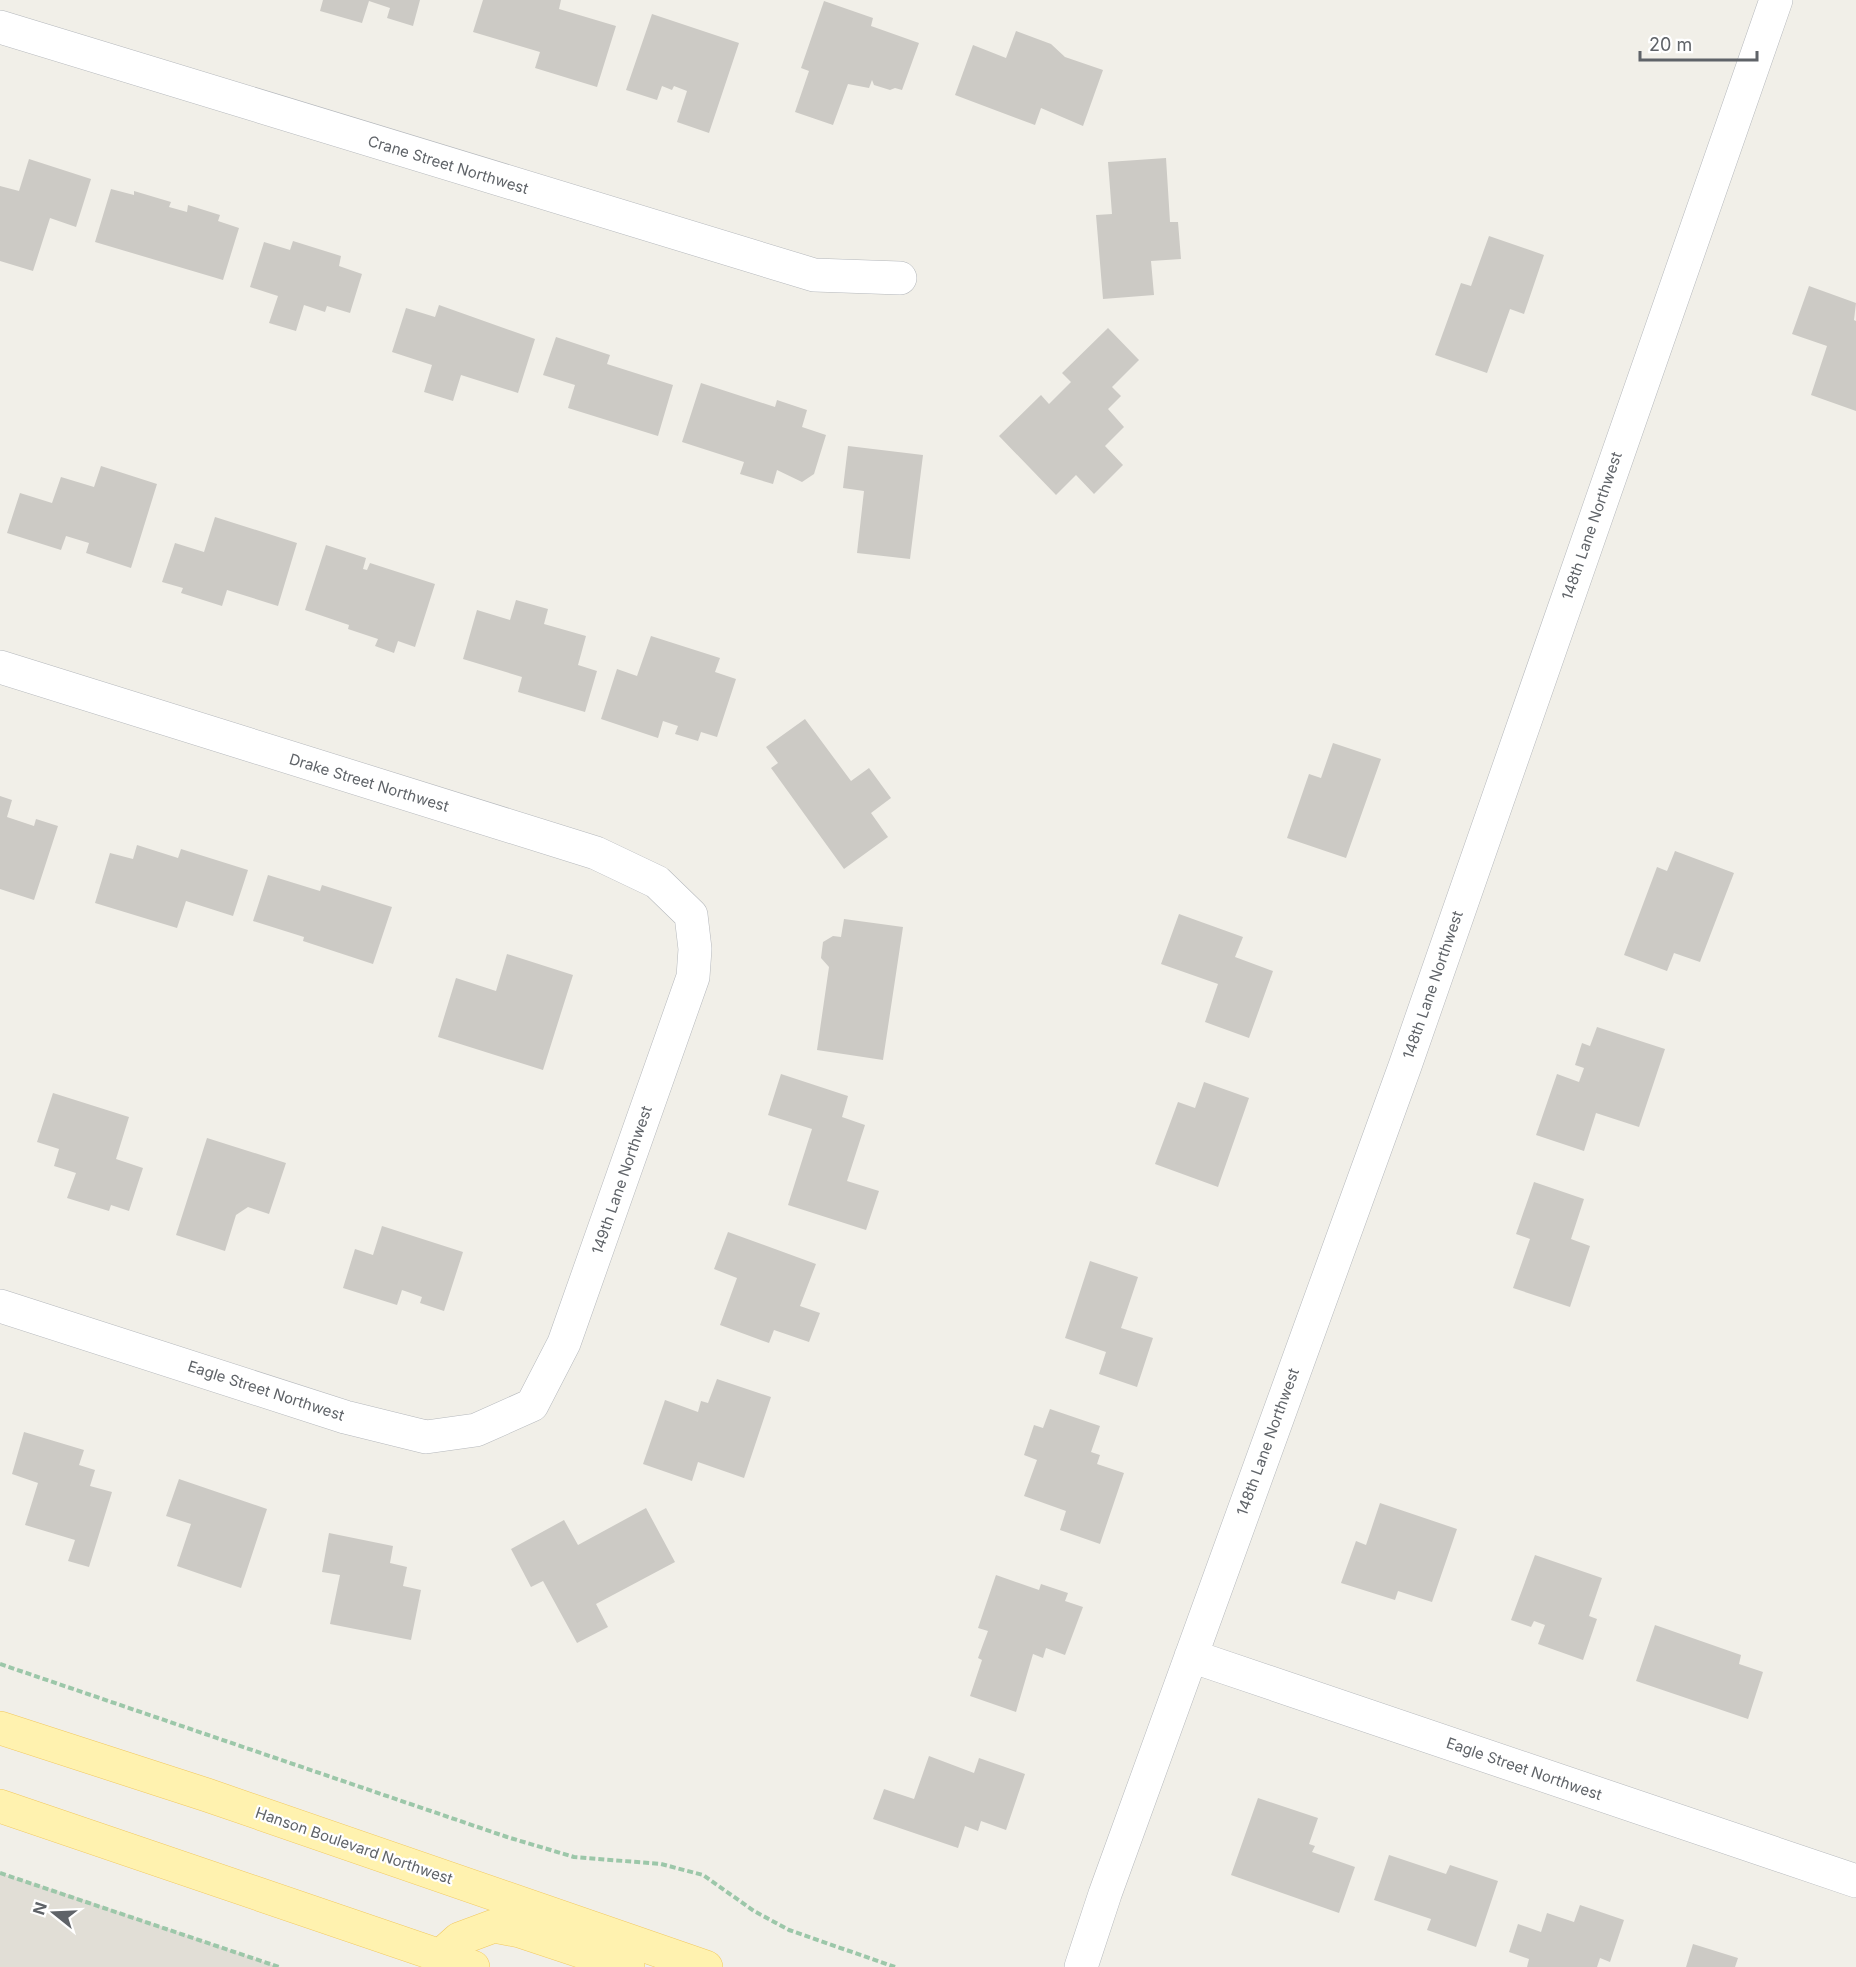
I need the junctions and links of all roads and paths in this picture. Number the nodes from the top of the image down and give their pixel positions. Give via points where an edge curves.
1 (1776, 0) edge
2 (0, 27) edge
3 (900, 278) dead end
4 (0, 667) edge
5 (695, 949) joint
6 (0, 1306) edge
7 (532, 1405) joint
8 (1191, 1656) junction
9 (0, 1664) edge
10 (0, 1728) edge
11 (0, 1806) edge
12 (0, 1873) edge
13 (1856, 1881) edge
14 (438, 1961) edge
15 (279, 1967) edge
16 (473, 1967) edge
17 (628, 1967) edge
18 (706, 1967) edge
19 (895, 1967) edge
20 (1081, 1967) edge

1 - 8 street, 148th Lane Northwest via 1405,1066
2 - 3 street, Crane Street Northwest via 814,275
4 - 5 street, Drake Street Northwest via 596,853 657,882 691,915
5 - 7 street, 149th Lane Northwest via 693,977 564,1343
6 - 7 street, Eagle Street Northwest via 345,1417 426,1437 476,1430
8 - 13 street, Eagle Street Northwest
8 - 20 street, 148th Lane Northwest
9 - 19 path via 507,1837 574,1857 661,1864 703,1875 789,1930
10 - 18 main road, Hanson Boulevard Northwest
11 - 14 main road
12 - 15 path
14 - 16 main road
14 - 17 main road via 459,1939 494,1926

